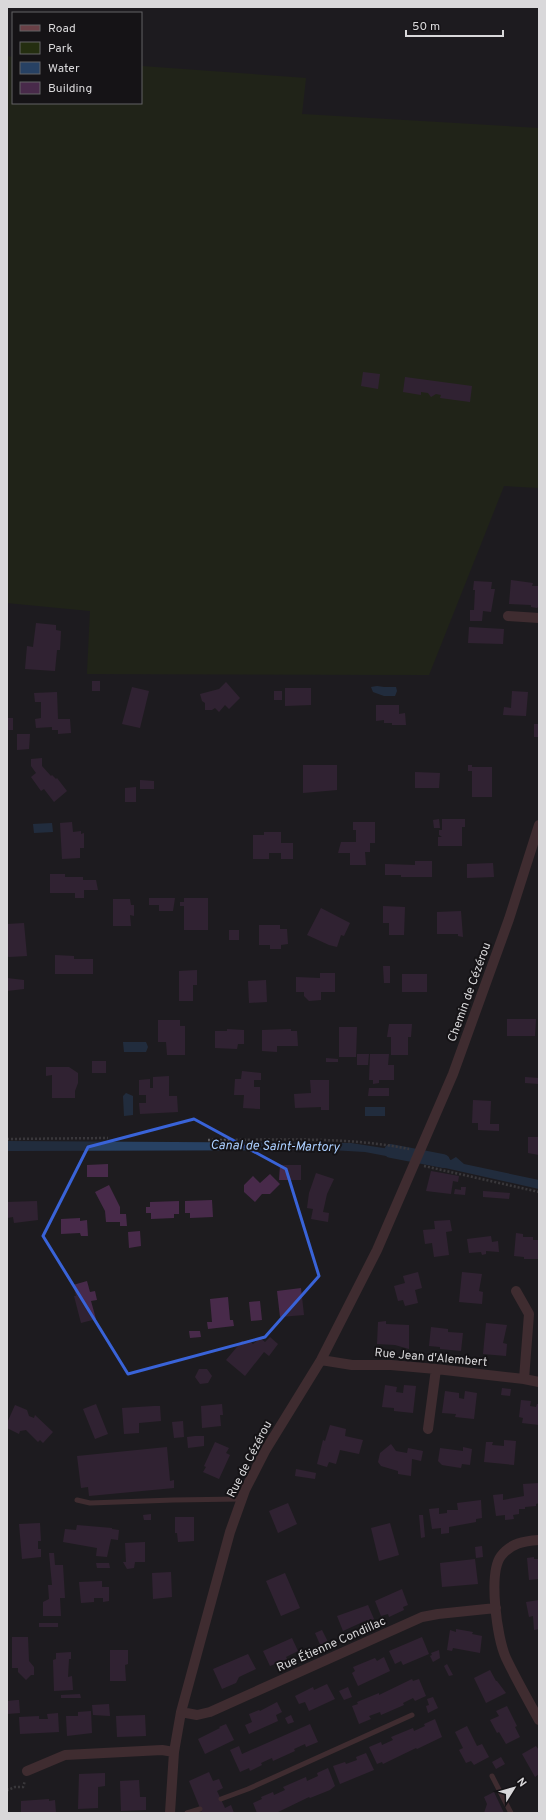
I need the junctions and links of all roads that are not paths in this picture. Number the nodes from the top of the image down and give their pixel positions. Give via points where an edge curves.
1 (508, 616) dead end
2 (539, 618) edge
3 (539, 825) edge
4 (414, 1164) joint
5 (516, 1291) dead end
6 (321, 1360) junction
7 (436, 1369) junction
8 (524, 1379) junction
9 (539, 1382) edge
10 (428, 1428) dead end
11 (77, 1500) dead end
12 (241, 1500) junction
13 (539, 1540) edge
14 (496, 1608) junction
15 (181, 1712) junction
16 (412, 1715) dead end
17 (539, 1720) edge
18 (174, 1752) junction
19 (28, 1771) road end
20 (492, 1776) dead end
21 (221, 1799) dead end
22 (200, 1809) dead end
23 (170, 1813) edge
24 (187, 1813) edge
25 (511, 1813) edge

1 - 2 street
3 - 4 street, Chemin de Cézérou via 509,919 458,1059
4 - 6 street, Rue de Cézérou via 377,1250
5 - 8 street via 529,1314
6 - 7 street, Rue Jean d'Alembert via 352,1365
6 - 12 street, Rue de Cézérou via 265,1451
7 - 8 street, Rue Jean d'Alembert
7 - 10 street
8 - 9 street, Rue Jean d'Alembert
11 - 12 lane via 90,1503
12 - 15 street, Rue de Cézérou
13 - 14 street via 514,1544 501,1556 495,1575
14 - 15 street, Rue Étienne Condillac via 422,1617 210,1712 197,1715
14 - 17 street via 505,1657
15 - 18 street, Rue de Cézérou
16 - 21 lane
18 - 19 street via 162,1750 65,1755
18 - 23 street, Rue de Cézérou
20 - 25 lane
22 - 24 lane

